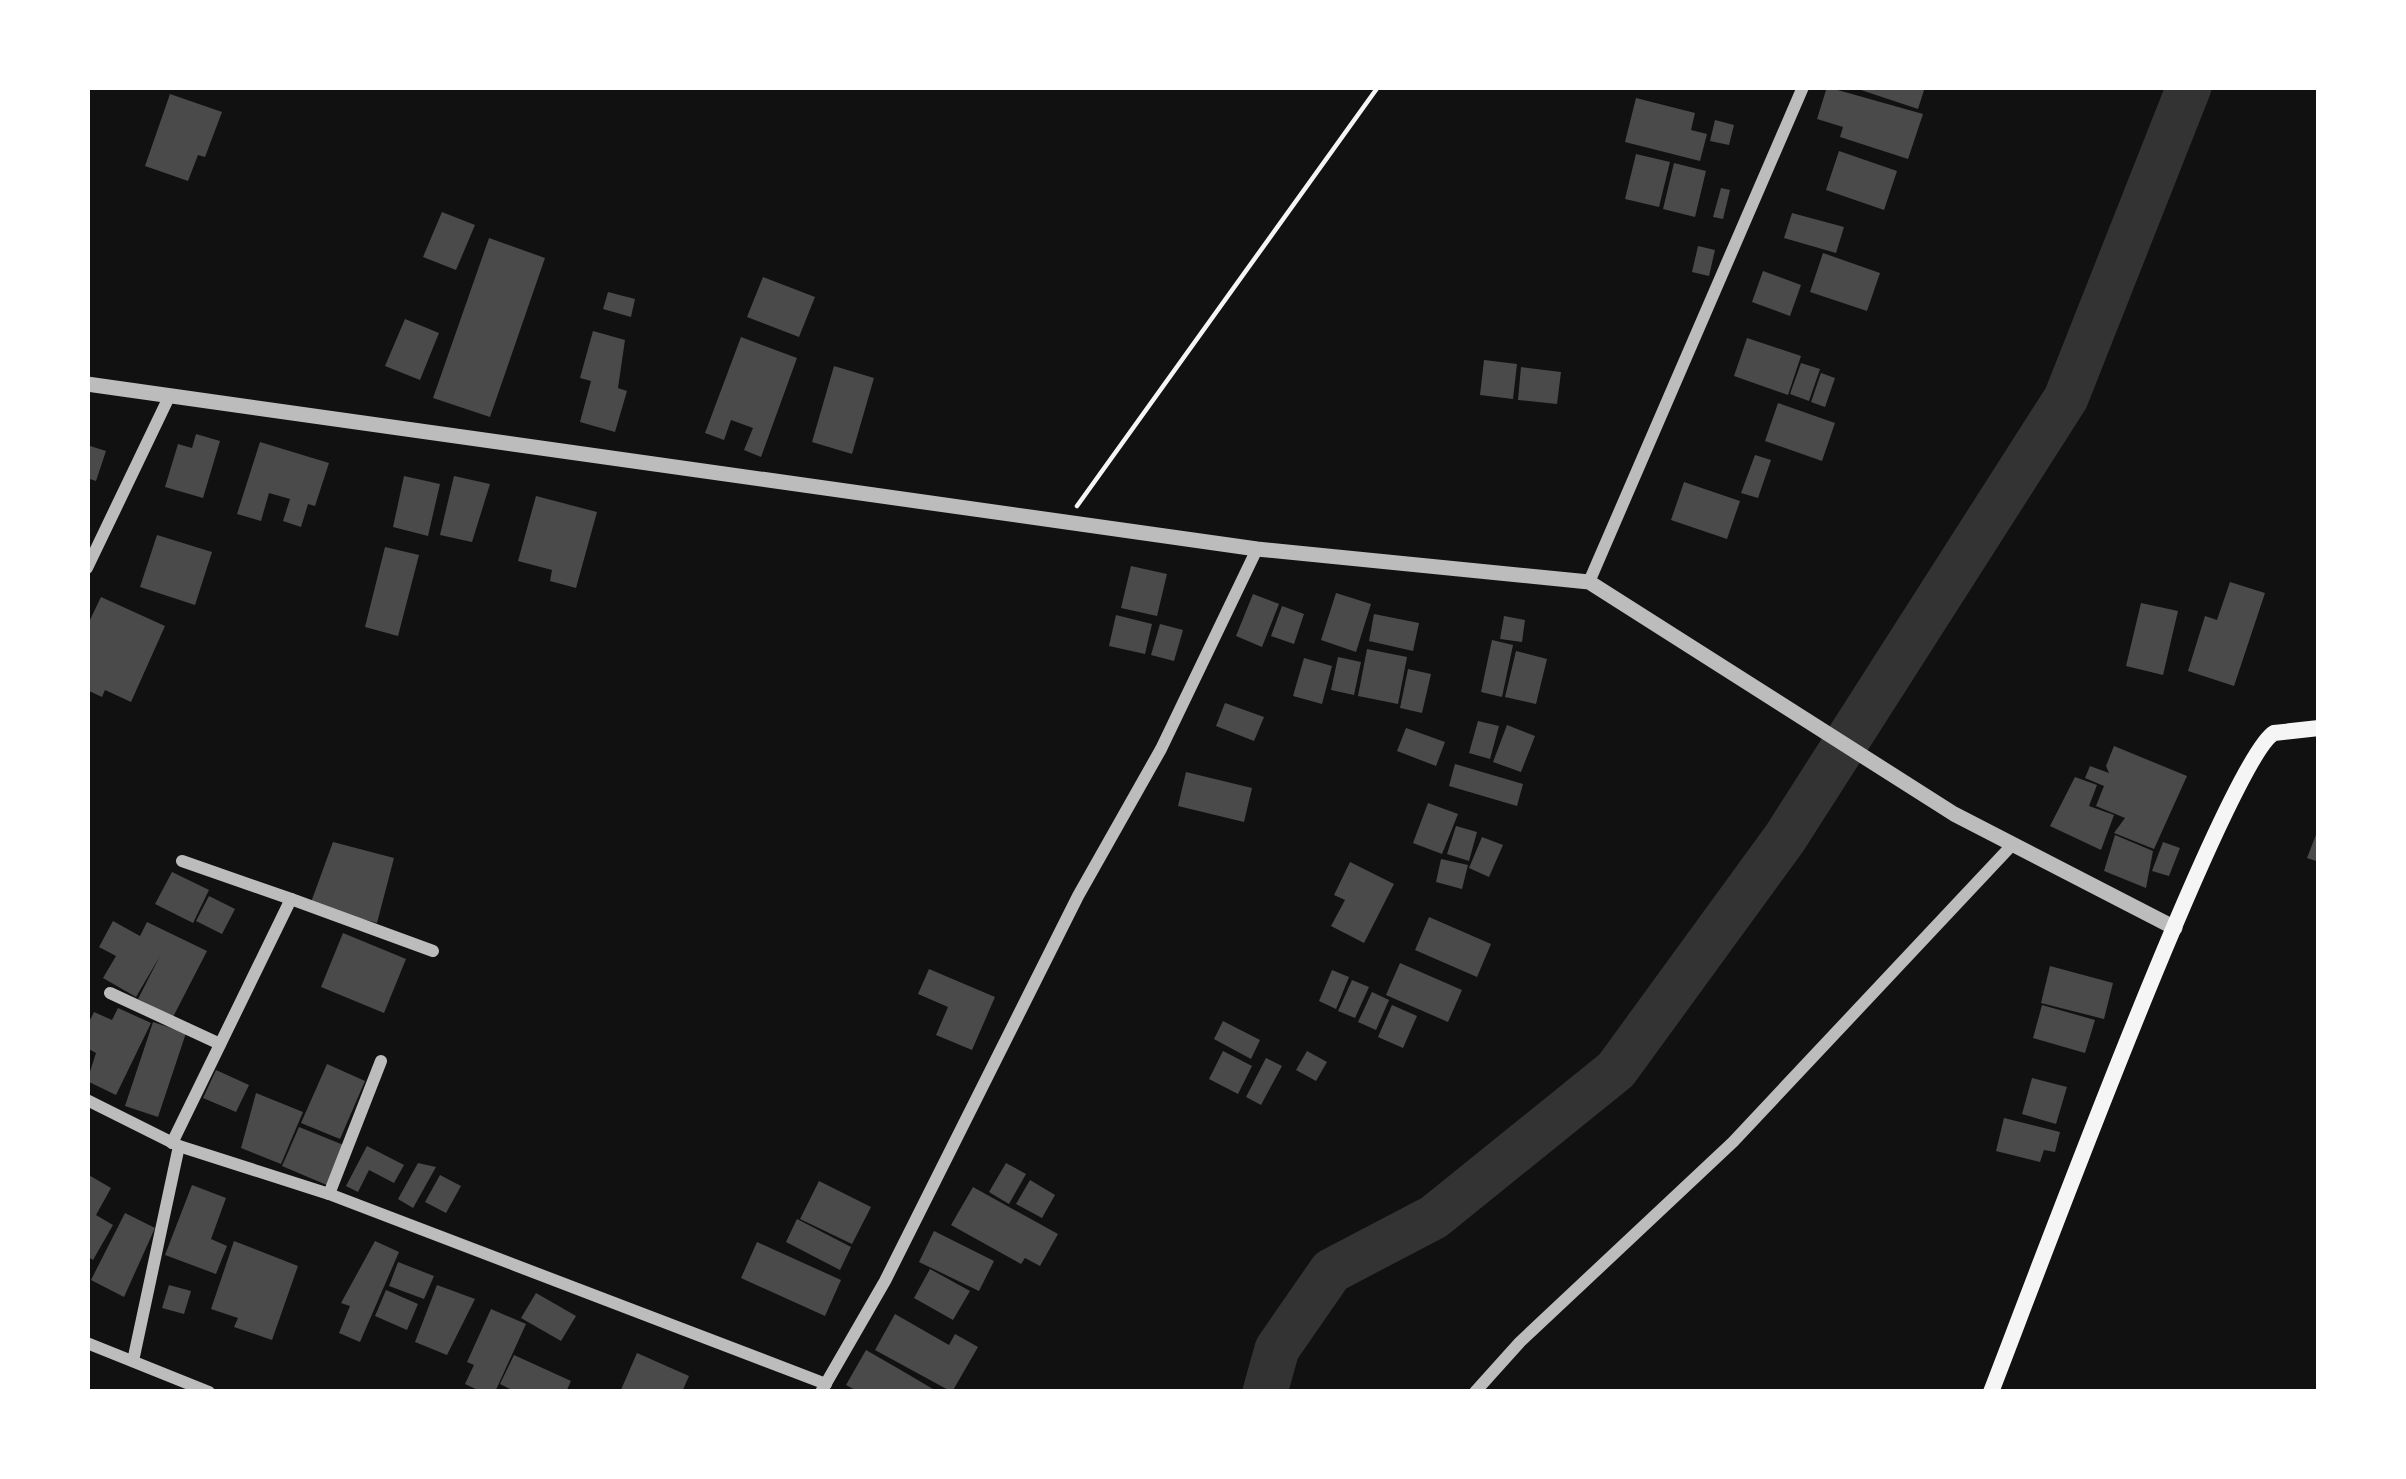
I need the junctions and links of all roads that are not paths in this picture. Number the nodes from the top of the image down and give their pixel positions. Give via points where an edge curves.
1 (1802, 87) edge
2 (87, 384) edge
3 (170, 397) junction
4 (1257, 549) junction
5 (87, 568) edge
6 (1589, 582) junction
7 (2319, 728) edge
8 (2013, 844) junction
9 (182, 861) dead end
10 (290, 899) junction
11 (2175, 928) junction
12 (434, 951) dead end
13 (110, 993) dead end
14 (220, 1044) junction
15 (382, 1061) dead end
16 (87, 1100) edge
17 (176, 1144) junction
18 (329, 1194) junction
19 (87, 1343) edge
20 (133, 1361) junction
21 (824, 1388) edge
22 (209, 1392) edge
23 (1475, 1392) edge
24 (1991, 1392) edge

1 - 6 street
2 - 3 street
3 - 4 street
3 - 5 street
4 - 6 street
4 - 21 street via 1161,749
6 - 8 street
7 - 11 main road via 2284,729 2258,746
8 - 11 street
8 - 23 street via 1733,1142
9 - 10 street
10 - 12 street
10 - 14 street
11 - 24 main road
13 - 14 street
14 - 17 street
15 - 18 street
16 - 17 street
17 - 18 street
17 - 20 street
18 - 21 street
19 - 20 street
20 - 22 street

